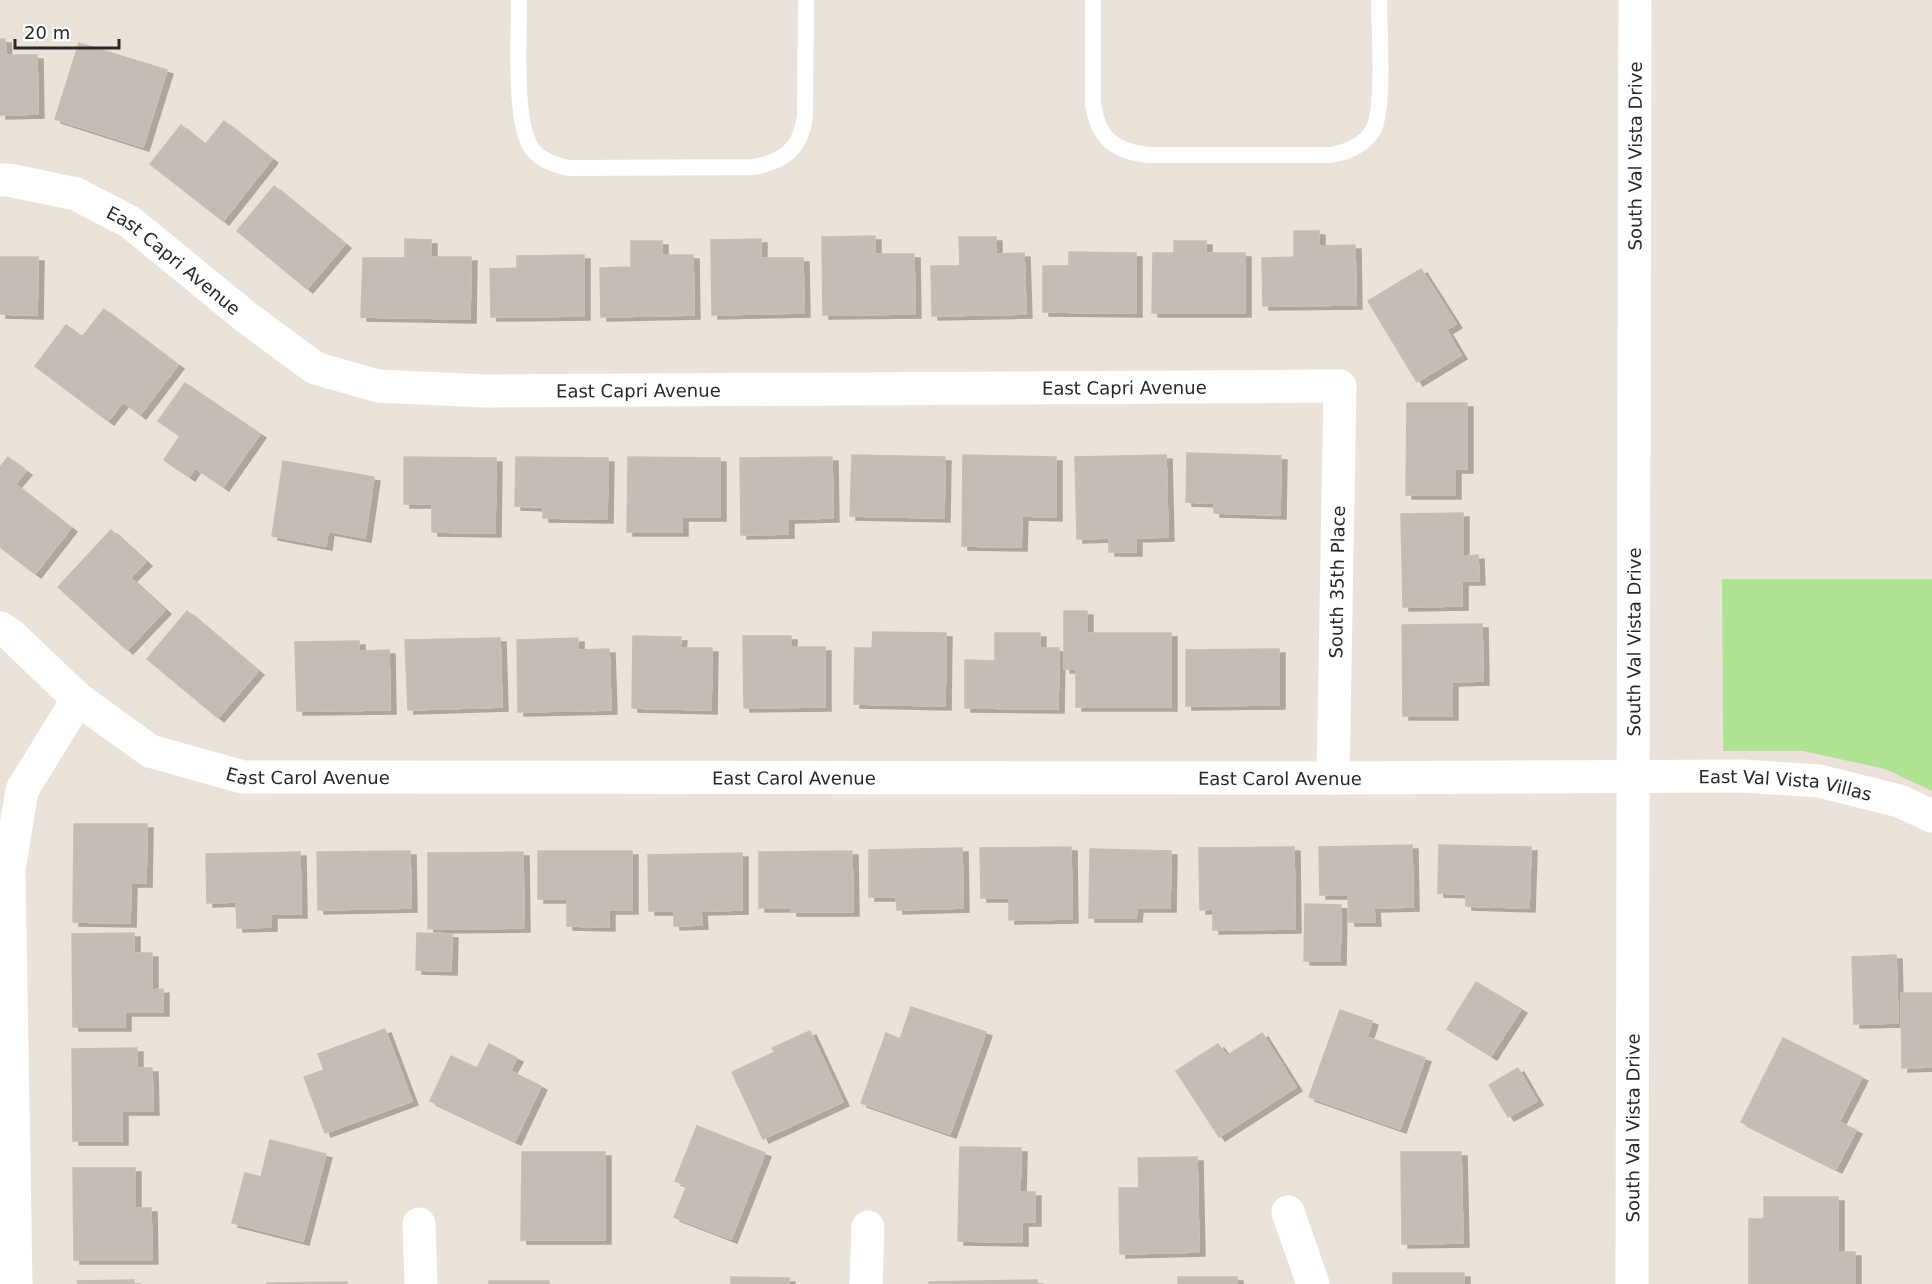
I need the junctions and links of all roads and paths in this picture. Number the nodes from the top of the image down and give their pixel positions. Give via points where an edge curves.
1 (519, 0) edge
2 (806, 0) edge
3 (1093, 0) edge
4 (1379, 0) edge
5 (1635, 0) edge
6 (0, 180) edge
7 (1340, 386) joint
8 (0, 628) edge
9 (78, 699) junction
10 (1634, 777) junction
11 (1334, 778) junction
12 (1932, 816) edge
13 (1288, 1212) dead end
14 (419, 1224) dead end
15 (867, 1227) dead end
16 (16, 1284) edge
17 (421, 1284) edge
18 (867, 1284) edge
19 (1313, 1284) edge
20 (1632, 1284) edge

1 - 2 lane via 523,132 533,151 549,163 569,168 754,167 779,160 790,152 804,129
3 - 4 lane via 1095,116 1109,141 1120,149 1148,155 1331,155 1357,147 1373,130 1380,107
5 - 10 street, South Val Vista Drive
6 - 7 street, East Capri Avenue via 76,194 130,222 315,368 378,386 486,391
7 - 11 street, South 35th Place
8 - 9 street, East Carol Avenue
9 - 11 street, East Carol Avenue via 150,751 243,777
9 - 16 street via 22,790 9,870
10 - 11 street, East Carol Avenue
10 - 12 street, East Val Vista Villas via 1743,776 1819,781 1899,801
10 - 20 street, South Val Vista Drive
13 - 19 street
14 - 17 street
15 - 18 street

